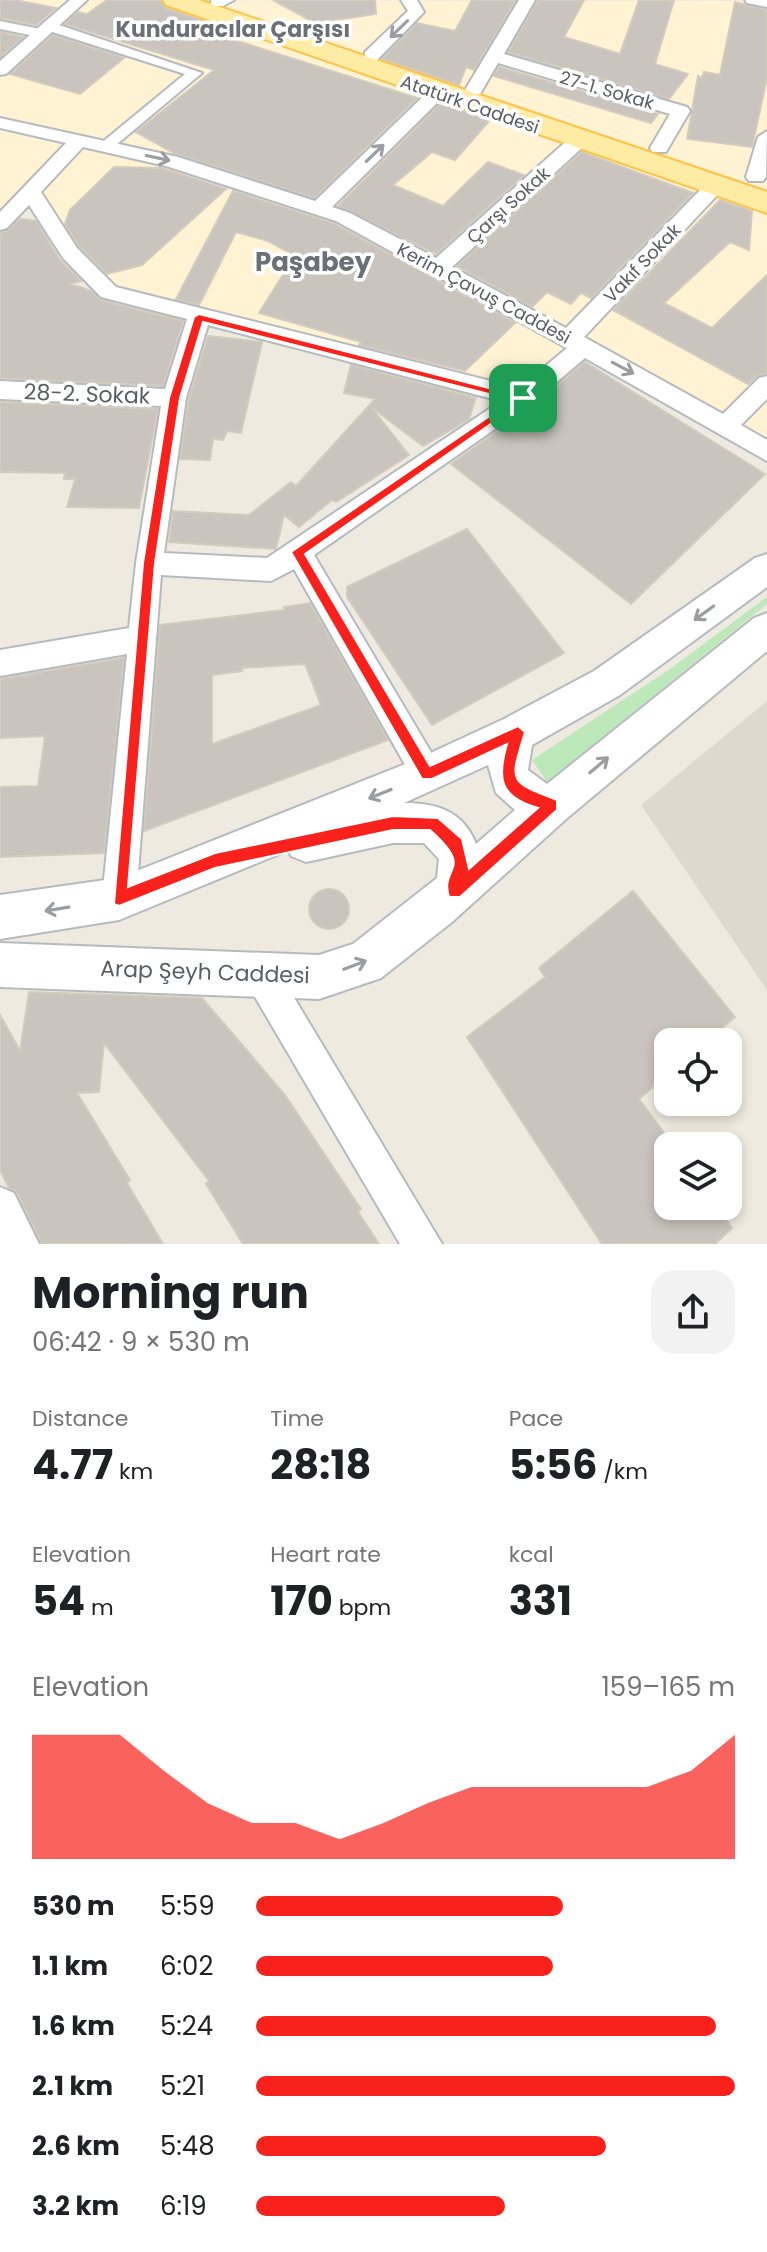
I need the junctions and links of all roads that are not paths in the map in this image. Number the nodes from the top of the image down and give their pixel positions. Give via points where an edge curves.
1 (67, 0) edge
2 (79, 0) edge
3 (175, 0) edge
4 (409, 0) edge
5 (527, 0) edge
6 (753, 0) edge
7 (218, 1) edge
8 (767, 2) edge
9 (0, 25) edge
10 (44, 30) junction
11 (371, 56) junction
12 (493, 56) junction
13 (0, 70) edge
14 (474, 90) junction
15 (438, 92) junction
16 (0, 123) edge
17 (767, 137) edge
18 (78, 141) junction
19 (578, 141) junction
20 (105, 147) junction
21 (659, 148) junction
22 (715, 186) junction
23 (763, 187) edge
24 (31, 192) junction
25 (319, 208) junction
26 (0, 224) edge
27 (438, 268) junction
28 (199, 317) junction
29 (576, 343) junction
30 (767, 384) edge
31 (0, 390) edge
32 (174, 398) junction
33 (523, 398) junction
34 (725, 427) junction
35 (767, 452) edge
36 (298, 552) junction
37 (149, 563) junction
38 (767, 568) edge
39 (767, 629) edge
40 (145, 638) junction
41 (0, 663) edge
42 (518, 732) junction
43 (427, 774) junction
44 (552, 805) junction
45 (215, 861) junction
46 (455, 892) junction
47 (119, 899) junction
48 (0, 917) edge
49 (0, 965) edge
50 (260, 973) junction
51 (0, 1207) edge
52 (19, 1244) edge
53 (422, 1244) edge

1 - 10 street
2 - 10 street
3 - 15 main road, Atatürk Caddesi
4 -> 11 street via 416,12
5 - 12 street
6 - 8 street
7 - 11 main road, Atatürk Caddesi
9 - 10 street
10 - 13 street
10 - 20 street via 195,73
11 - 14 main road, Atatürk Caddesi
12 - 14 street
12 - 21 street, 27-1. Sokak via 681,111
14 - 21 main road, Atatürk Caddesi
15 - 19 main road, Atatürk Caddesi
25 -> 15 street
16 - 18 street, Kerim Çavuş Caddesi
17 - 23 street
18 - 20 street, Kerim Çavuş Caddesi
18 - 24 street
19 - 22 main road, Atatürk Caddesi
19 - 27 street, Çarşı Sokak
20 -> 25 street, Kerim Çavuş Caddesi via 171,161
21 - 23 main road, Atatürk Caddesi
22 - 23 main road, Atatürk Caddesi
22 - 29 street, Vakıf Sokak
24 - 26 street
24 - 28 street via 70,253 109,292
25 - 27 street, Kerim Çavuş Caddesi
27 - 29 street, Kerim Çavuş Caddesi
28 - 32 street
28 - 33 street
29 - 33 street, Vakıf Sokak
29 -> 34 street, Kerim Çavuş Caddesi
30 - 34 street
31 - 32 street, 28-2. Sokak
32 - 37 street
33 - 36 street, Vakıf Sokak
34 - 35 street, Kerim Çavuş Caddesi
36 - 37 street, Vakıf Sokak via 271,570
36 - 43 street
37 - 40 street
38 -> 42 street via 607,683
44 -> 39 street, Arap Şeyh Caddesi
40 - 41 street
40 - 47 street
42 - 43 street
42 - 44 street via 506,772 512,786
43 -> 45 street
44 - 46 street, Arap Şeyh Caddesi
45 - 46 street via 393,823 432,823 457,844 463,865
45 - 47 street
50 -> 46 street, Arap Şeyh Caddesi via 319,977 365,962
47 -> 48 street
49 - 50 street, Arap Şeyh Caddesi
50 - 53 street
51 - 52 street

